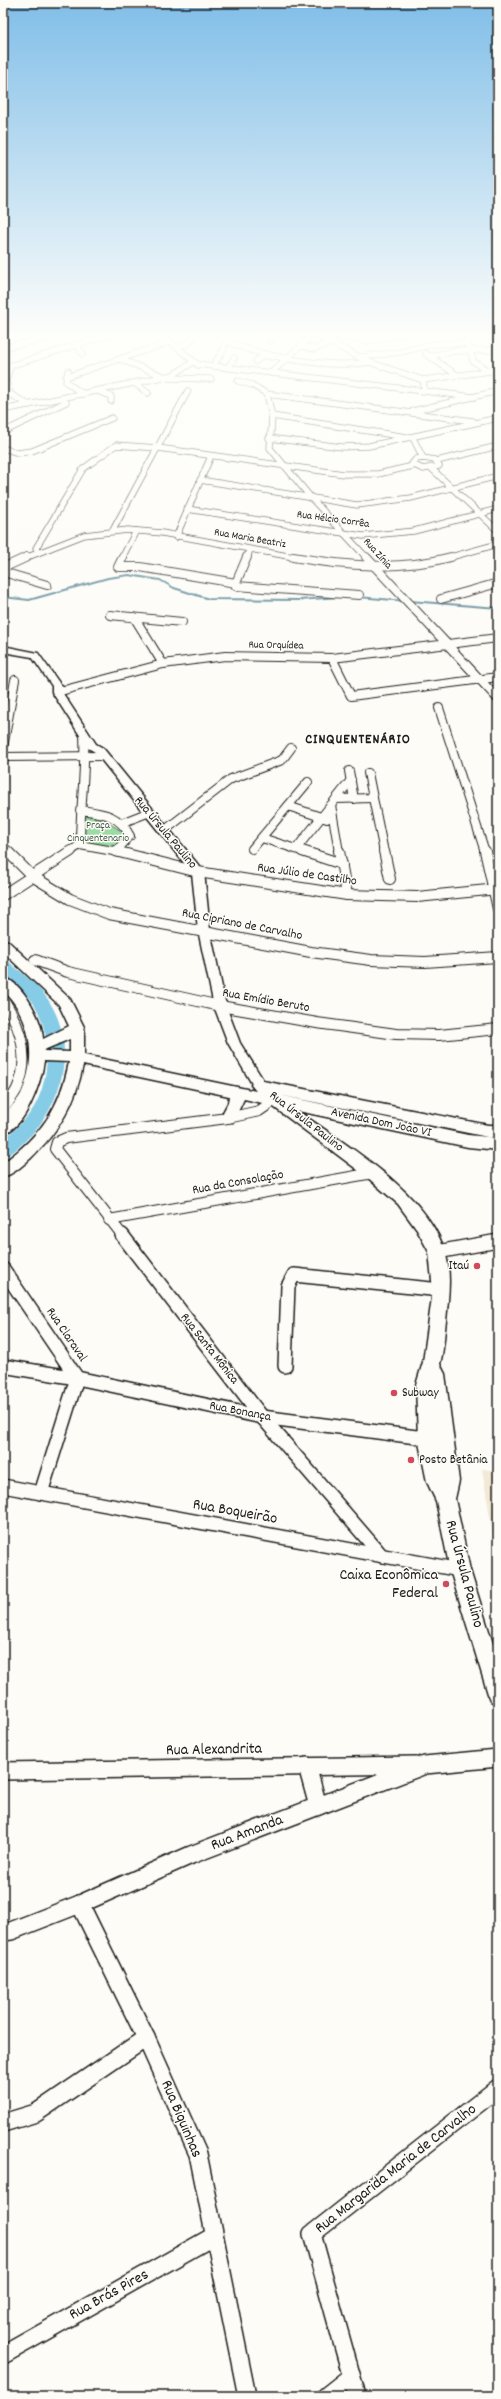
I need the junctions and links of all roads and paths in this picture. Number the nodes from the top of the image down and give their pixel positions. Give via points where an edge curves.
1 (47, 445) edge
2 (160, 445) edge
3 (270, 445) edge
4 (320, 445) edge
5 (375, 445) edge
6 (416, 445) edge
7 (498, 446) edge
8 (158, 448) junction
9 (3, 449) edge
10 (211, 456) junction
11 (423, 458) junction
12 (437, 461) junction
13 (284, 466) junction
14 (413, 466) junction
15 (432, 469) junction
16 (498, 476) edge
17 (200, 480) junction
18 (451, 488) junction
19 (312, 499) junction
20 (187, 509) junction
21 (498, 509) edge
22 (480, 514) junction
23 (113, 530) junction
24 (136, 531) junction
25 (498, 531) edge
26 (344, 532) junction
27 (176, 537) junction
28 (498, 544) edge
29 (250, 550) junction
30 (38, 553) junction
31 (374, 567) junction
32 (3, 568) edge
33 (3, 572) edge
34 (236, 583) junction
35 (498, 583) edge
36 (47, 585) dead end
37 (359, 596) dead end
38 (441, 599) dead end
39 (110, 615) dead end
40 (134, 617) junction
41 (182, 622) dead end
42 (498, 638) edge
43 (448, 644) junction
44 (3, 649) edge
45 (332, 658) junction
46 (163, 664) junction
47 (498, 677) edge
48 (16, 680) dead end
49 (481, 680) junction
50 (59, 689) junction
51 (498, 699) edge
52 (439, 708) dead end
53 (84, 734) junction
54 (3, 748) edge
55 (291, 748) dead end
56 (101, 753) junction
57 (85, 756) junction
58 (3, 757) edge
59 (349, 771) dead end
60 (368, 773) dead end
61 (351, 780) junction
62 (308, 782) dead end
63 (373, 798) junction
64 (354, 799) junction
65 (334, 802) junction
66 (288, 806) junction
67 (80, 810) junction
68 (147, 813) junction
69 (322, 817) junction
70 (335, 821) junction
71 (124, 822) junction
72 (164, 831) junction
73 (262, 838) junction
74 (80, 845) junction
75 (3, 847) edge
76 (296, 849) junction
77 (252, 850) dead end
78 (116, 851) junction
79 (342, 864) junction
80 (198, 872) junction
81 (32, 876) junction
82 (390, 879) dead end
83 (496, 890) edge
84 (3, 895) edge
85 (346, 896) junction
86 (498, 909) edge
87 (204, 930) junction
88 (3, 944) edge
89 (498, 958) edge
90 (35, 960) dead end
91 (3, 982) edge
92 (10, 1000) edge
93 (220, 1006) junction
94 (498, 1029) edge
95 (73, 1030) junction
96 (41, 1051) junction
97 (75, 1055) junction
98 (260, 1086) junction
99 (237, 1092) junction
100 (275, 1100) junction
101 (3, 1110) edge
102 (228, 1118) junction
103 (3, 1128) edge
104 (498, 1131) edge
105 (498, 1144) edge
106 (3, 1171) edge
107 (373, 1173) junction
108 (109, 1220) junction
109 (498, 1241) edge
110 (437, 1252) junction
111 (3, 1269) edge
112 (441, 1290) junction
113 (432, 1362) junction
114 (3, 1366) edge
115 (285, 1366) dead end
116 (77, 1378) junction
117 (262, 1417) junction
118 (427, 1438) junction
119 (3, 1486) edge
120 (447, 1490) junction
121 (41, 1493) junction
122 (382, 1556) junction
123 (460, 1570) junction
124 (498, 1694) edge
125 (498, 1758) edge
126 (425, 1765) junction
127 (308, 1766) junction
128 (3, 1770) edge
129 (318, 1806) junction
130 (80, 1904) junction
131 (3, 1932) edge
132 (146, 2038) junction
133 (498, 2088) edge
134 (3, 2123) edge
135 (214, 2236) junction
136 (3, 2355) edge
137 (350, 2377) junction
138 (247, 2396) edge
139 (326, 2396) edge
140 (357, 2396) edge

1 - 9 street via 18,453
2 - 8 street
3 - 13 street, Rua Zínia
4 - 5 street via 342,448
6 - 11 street
7 - 12 street
8 - 10 street
8 - 23 street
8 - 30 street via 116,445 83,469 36,548
10 - 13 street
10 - 17 street
11 - 12 street
11 - 14 street via 414,460
12 - 15 street via 439,466
13 - 14 street via 360,475 378,474
13 - 19 street, Rua Zínia
14 - 15 street
15 - 18 street
16 - 18 street
17 - 19 street
17 - 20 street
18 - 19 street via 382,504 357,505
18 - 22 street
19 - 26 street, Rua Zínia
20 - 26 street, Rua Hélcio Corrêa
20 - 27 street
21 - 22 street, Rua Hélcio Corrêa
22 - 25 street
22 - 26 street, Rua Hélcio Corrêa via 383,536 363,536
23 - 24 street, Rua Maria Beatriz
23 - 30 street, Rua Maria Beatriz via 96,532
24 - 27 street, Rua Maria Beatriz
24 - 34 street via 118,567 140,567
26 - 31 street, Rua Zínia
27 - 29 street, Rua Maria Beatriz
28 - 31 street, Rua Maria Beatriz via 416,564
29 - 31 street, Rua Maria Beatriz via 329,563
29 - 34 street
30 - 32 street, Rua Maria Beatriz
31 - 43 street, Rua Zínia
33 - 36 street
34 - 37 street via 236,586
35 - 38 street
39 - 40 street
40 - 41 street
40 - 46 street
42 - 43 street, Rua Orquídea
43 - 45 street, Rua Orquídea
43 - 49 street, Rua Zínia
44 - 50 street, Rua Úrsula Paulino via 35,655
45 - 46 street, Rua Orquídea via 225,656
45 - 49 street via 351,696
46 - 50 street, Rua Orquídea
47 - 49 street
48 - 54 street
49 - 51 street, Rua Zínia
50 - 53 street, Rua Úrsula Paulino
50 - 56 street, Rua Úrsula Paulino via 99,744
52 - 83 street via 453,746
53 - 56 street, Rua Úrsula Paulino via 92,746
53 - 57 street
55 - 72 street via 282,760 231,779
56 - 57 street
56 - 68 street, Rua Úrsula Paulino
57 - 58 street
57 - 67 street
59 - 61 street
60 - 63 street
61 - 64 street
61 - 65 street
62 - 66 street
63 - 64 street
63 - 82 street
64 - 65 street
65 - 69 street
65 - 70 street
66 - 69 street
66 - 73 street
67 - 71 street via 115,816
67 - 74 street
68 - 71 street
68 - 72 street, Rua Úrsula Paulino
69 - 70 street
69 - 76 street
70 - 79 street
71 - 78 street via 130,836
72 - 80 street, Rua Úrsula Paulino
73 - 76 street
73 - 77 street
74 - 78 street, Rua Júlio de Castilho
74 - 81 street
75 - 81 street, Rua Cipriano de Carvalho
76 - 79 street
78 - 80 street, Rua Júlio de Castilho
79 - 85 street
80 - 85 street, Rua Júlio de Castilho
80 - 87 street, Rua Úrsula Paulino
81 - 84 street
81 - 87 street, Rua Cipriano de Carvalho via 70,899 109,914
83 - 85 street, Rua Júlio de Castilho via 417,897
83 - 86 street
87 - 89 street, Rua Cipriano de Carvalho via 311,952 372,960 425,962
87 - 93 street, Rua Úrsula Paulino
88 - 95 main road via 65,1002
90 - 93 street, Rua Emídio Beruto via 68,972
91 - 92 main road
92 - 96 main road via 32,1017
92 - 101 street via 25,1056 17,1090
93 - 94 street, Rua Emídio Beruto via 396,1034 439,1035
93 - 98 street, Rua Úrsula Paulino via 234,1043
95 - 96 main road
95 - 97 main road
96 - 97 main road
96 - 103 main road via 29,1094 21,1108
97 - 98 main road, Avenida Dom João VI
97 - 99 main road, Avenida Dom João VI
97 - 106 main road via 72,1084 58,1118 39,1141
98 - 100 main road, Rua Úrsula Paulino
98 - 104 main road, Avenida Dom João VI
99 - 100 main road, Avenida Dom João VI
99 - 102 main road via 236,1103
100 - 102 street via 259,1111
100 - 105 main road, Avenida Dom João VI via 480,1143
100 - 107 main road, Rua Úrsula Paulino
102 - 108 street, Rua Santa Mônica via 66,1138 57,1142 54,1150
107 - 108 street, Rua da Consolação
107 - 110 main road, Rua Úrsula Paulino via 404,1200 423,1225
108 - 117 street, Rua Santa Mônica
109 - 110 street
110 - 112 main road, Rua Úrsula Paulino
111 - 116 street, Rua Claraval
112 - 113 main road, Rua Úrsula Paulino
112 - 115 street via 294,1275 288,1286
113 - 118 main road, Rua Úrsula Paulino via 425,1385
113 - 120 main road, Rua Úrsula Paulino via 436,1374
114 - 116 street, Rua Bonança
116 - 117 street, Rua Bonança
116 - 121 street, Rua Claraval
117 - 118 street, Rua Bonança
117 - 122 street, Rua Santa Mônica
118 - 120 main road, Rua Úrsula Paulino via 436,1482
119 - 121 street, Rua Boqueirão
120 - 123 main road, Rua Úrsula Paulino
121 - 122 street, Rua Boqueirão
122 - 123 street, Rua Boqueirão
123 - 124 main road, Rua Úrsula Paulino
125 - 126 street, Rua Amanda
126 - 127 street, Rua Alexandrita
126 - 129 street, Rua Amanda
127 - 128 street, Rua Alexandrita
127 - 129 street
129 - 130 street, Rua Amanda via 191,1855
130 - 131 street, Rua Amanda
130 - 132 street, Rua Biquinhas
132 - 134 street via 36,2113
132 - 135 street, Rua Biquinhas via 198,2154
133 - 137 street, Rua Margarida Maria de Carvalho via 312,2234
135 - 136 street, Rua Brás Pires
135 - 138 street, Rua Biquinhas
137 - 139 street
137 - 140 street, Rua Margarida Maria de Carvalho

